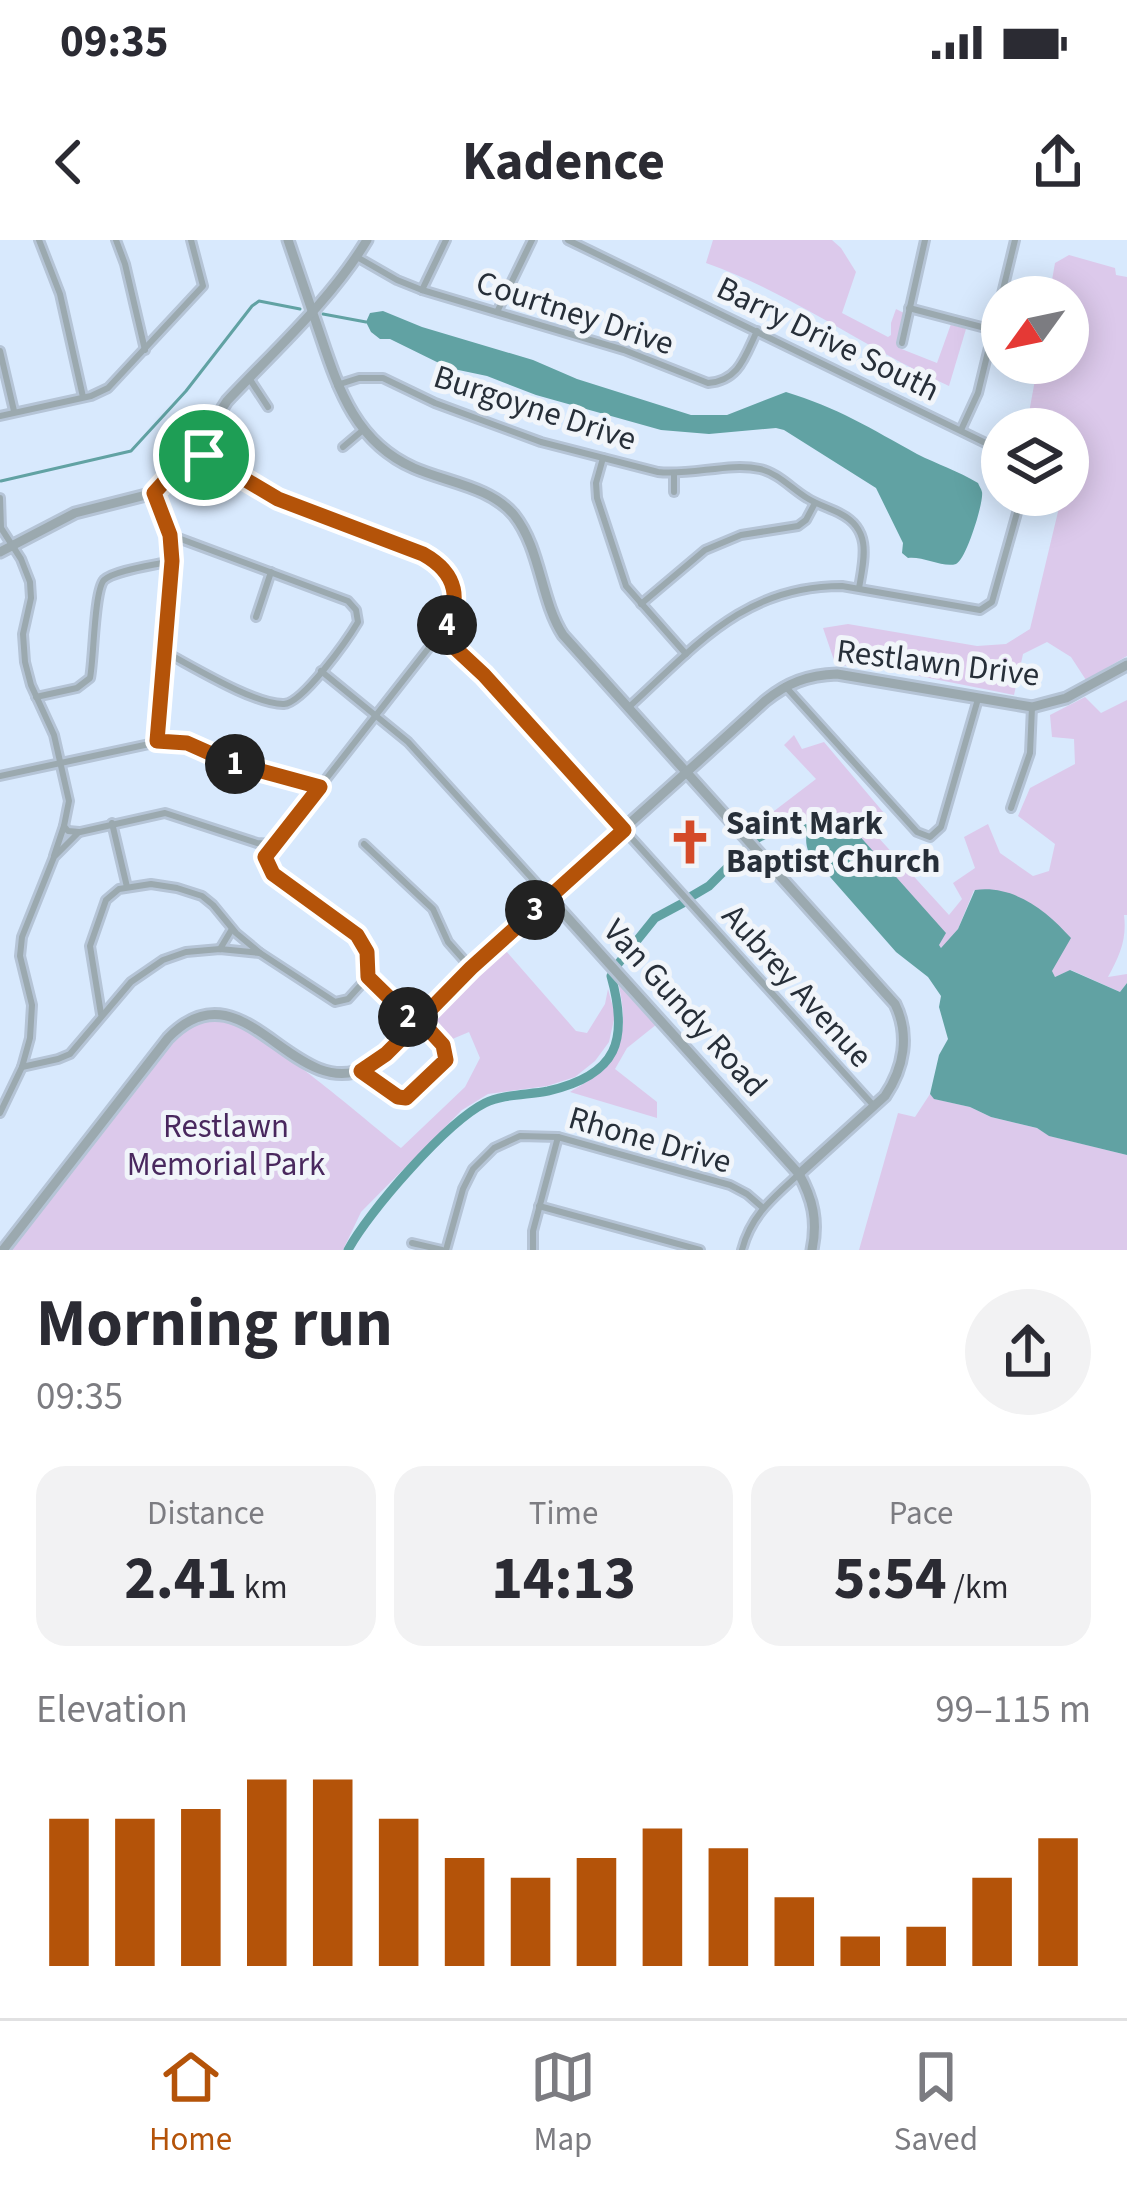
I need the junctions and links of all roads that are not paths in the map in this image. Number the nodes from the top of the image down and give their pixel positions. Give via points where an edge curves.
1 (39, 240) edge
2 (116, 240) edge
3 (191, 240) edge
4 (288, 240) edge
5 (368, 240) edge
6 (446, 240) edge
7 (532, 240) edge
8 (568, 240) edge
9 (925, 240) edge
10 (1015, 240) edge
11 (357, 256) junction
12 (1006, 276) edge
13 (304, 288) junction
14 (422, 290) junction
15 (329, 292) junction
16 (909, 308) junction
17 (312, 310) junction
18 (497, 312) junction
19 (981, 327) edge
20 (295, 328) junction
21 (757, 331) junction
22 (320, 335) junction
23 (902, 344) dead end
24 (0, 350) edge
25 (145, 350) junction
26 (249, 377) junction
27 (981, 380) edge
28 (338, 385) junction
29 (83, 398) junction
30 (268, 407) dead end
31 (14, 413) junction
32 (0, 416) edge
33 (363, 430) junction
34 (961, 430) junction
35 (981, 440) edge
36 (343, 447) dead end
37 (204, 455) junction
38 (603, 458) junction
39 (674, 474) junction
40 (674, 492) dead end
41 (154, 493) junction
42 (0, 498) edge
43 (815, 503) junction
44 (1016, 516) edge
45 (1, 530) edge
46 (170, 535) junction
47 (13, 545) junction
48 (0, 553) edge
49 (172, 561) junction
50 (272, 572) junction
51 (859, 588) junction
52 (641, 604) junction
53 (256, 617) dead end
54 (440, 634) junction
55 (164, 652) junction
56 (686, 655) junction
57 (1127, 665) edge
58 (321, 671) junction
59 (785, 686) junction
60 (36, 697) junction
61 (977, 699) junction
62 (629, 707) junction
63 (1032, 707) junction
64 (376, 715) junction
65 (157, 741) junction
66 (61, 763) junction
67 (687, 772) junction
68 (0, 776) edge
69 (320, 787) junction
70 (1010, 808) dead end
71 (112, 823) junction
72 (64, 826) junction
73 (624, 830) junction
74 (80, 832) junction
75 (257, 842) junction
76 (273, 844) junction
77 (364, 844) dead end
78 (53, 857) junction
79 (265, 857) junction
80 (127, 887) junction
81 (549, 898) junction
82 (232, 929) junction
83 (220, 949) junction
84 (260, 953) junction
85 (471, 968) junction
86 (368, 977) junction
87 (98, 994) junction
88 (115, 999) junction
89 (101, 1015) junction
90 (418, 1022) junction
91 (22, 1067) junction
92 (361, 1071) junction
93 (874, 1106) junction
94 (0, 1113) edge
95 (558, 1137) junction
96 (799, 1174) junction
97 (539, 1206) junction
98 (762, 1207) junction
99 (412, 1243) dead end
100 (3, 1250) edge
101 (444, 1250) edge
102 (533, 1250) edge
103 (700, 1250) edge
104 (742, 1250) edge
105 (812, 1250) edge

1 - 29 street
2 - 25 street
3 - 25 street via 202,286
4 - 13 street
5 - 11 street
6 - 14 street
7 - 18 street
8 - 21 street, Barry Drive South
9 - 16 street
10 - 12 street
11 - 14 street, Courtney Drive
11 - 15 street
13 - 15 street
13 - 17 street
14 - 18 street, Courtney Drive
15 - 17 street
16 - 19 street
16 - 23 street
17 - 20 street
17 - 22 street
18 - 21 street, Courtney Drive via 715,383 739,369
20 - 22 street
20 - 26 street
21 - 34 street, Barry Drive South
22 - 28 street
24 - 31 street
25 - 29 street via 108,388
26 - 30 street
26 - 37 street via 221,408
27 - 34 street
28 - 33 street
28 - 38 street, Burgoyne Drive via 383,378 541,442
29 - 31 street
31 - 32 street
33 - 36 street
33 - 62 street via 402,462 493,498 513,514 559,628
34 - 35 street, Barry Drive South
37 - 41 street via 184,460
37 - 54 street via 278,499 442,566 454,596
38 - 39 street, Burgoyne Drive
38 - 52 street via 596,498 626,586
39 - 40 street
39 - 43 street, Burgoyne Drive via 757,468
41 - 46 street
41 - 47 street via 88,508
42 - 45 street
43 - 51 street, Burgoyne Drive via 861,531
43 - 52 street via 798,526 705,550
44 - 51 street via 987,608
45 - 47 street
46 - 49 street
46 - 50 street
47 - 48 street
47 - 60 street via 30,582 23,650
49 - 55 street
49 - 60 street via 104,580 90,678
50 - 53 street
50 - 58 street via 348,601 358,615
51 - 56 street via 819,586 763,599
52 - 56 street
54 - 64 street
54 - 73 street, Aubrey Avenue
55 - 58 street via 281,704 296,700
55 - 65 street
56 - 62 street
57 - 63 street, Restlawn Drive
58 - 64 street, Van Gundy Road
59 - 61 street, Restlawn Drive via 837,674
59 - 61 street via 930,837 941,827
59 - 67 street
60 - 66 street
61 - 63 street, Restlawn Drive
62 - 67 street
63 - 70 street via 1030,753
64 - 69 street
64 - 81 street, Van Gundy Road
65 - 66 street
65 - 69 street via 187,743
66 - 68 street
66 - 72 street via 69,801
67 - 73 street
67 - 93 street via 895,1004 902,1055 893,1084
69 - 76 street
71 - 74 street
71 - 75 street via 164,812
71 - 80 street
72 - 74 street
72 - 78 street
73 - 81 street
73 - 93 street, Aubrey Avenue
74 - 78 street
75 - 76 street
75 - 79 street
76 - 79 street
77 - 85 street via 433,909
78 - 91 street via 21,944 32,1005
79 - 86 street via 273,874 357,935
80 - 82 street via 195,893
80 - 87 street via 108,896 92,938
81 - 85 street
81 - 96 street, Van Gundy Road
82 - 83 street
82 - 84 street
83 - 84 street
83 - 88 street via 163,961
84 - 86 street via 335,1002
85 - 90 street
86 - 90 street
87 - 88 street
87 - 89 street
88 - 89 street
89 - 91 street via 64,1058
90 - 92 street
90 - 92 street via 447,1054 411,1095 398,1097
91 - 94 street
92 - 100 street via 313,1068 235,1018 187,1022
93 - 96 street
95 - 97 street
95 - 98 street, Rhone Drive via 730,1185
95 - 101 street, Rhone Drive via 520,1136 479,1160
96 - 98 street
96 - 105 street, Van Gundy Road via 813,1206
97 - 102 street
97 - 103 street
98 - 104 street
99 - 101 street

